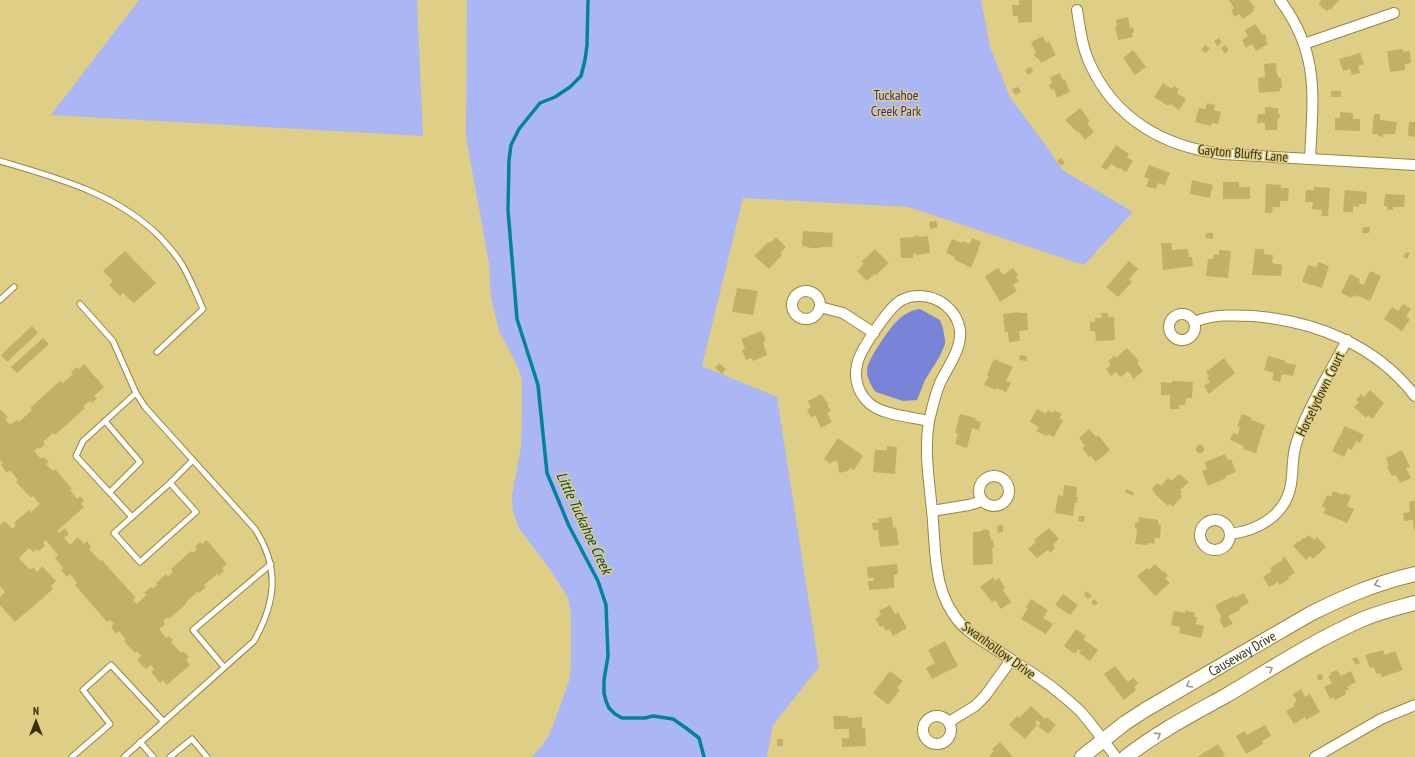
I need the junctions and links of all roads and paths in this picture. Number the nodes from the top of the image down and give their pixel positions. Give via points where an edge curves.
1 (1280, 0) edge
2 (1077, 10) dead end
3 (1394, 13) dead end
4 (1304, 44) junction
5 (1310, 159) junction
6 (0, 160) edge
7 (1415, 165) edge
8 (14, 287) dead end
9 (0, 300) edge
10 (80, 304) dead end
11 (820, 308) dead end
12 (1194, 322) dead end
13 (874, 333) junction
14 (1347, 340) junction
15 (157, 352) dead end
16 (136, 393) junction
17 (1415, 396) edge
18 (105, 421) junction
19 (929, 421) junction
20 (193, 460) junction
21 (170, 483) junction
22 (110, 492) junction
23 (982, 501) dead end
24 (932, 511) junction
25 (132, 517) junction
26 (1230, 534) dead end
27 (271, 564) junction
28 (1415, 574) edge
29 (1415, 603) edge
30 (1011, 660) junction
31 (224, 667) junction
32 (1415, 705) edge
33 (163, 721) junction
34 (949, 722) dead end
35 (1103, 740) junction
36 (140, 742) junction
37 (72, 757) edge
38 (124, 757) edge
39 (153, 757) edge
40 (170, 757) edge
41 (207, 757) edge
42 (1082, 757) edge
43 (1116, 757) edge
44 (1126, 757) edge
45 (1315, 757) edge

1 - 4 street
2 - 5 street, Gayton Bluffs Lane via 1090,64 1106,91 1131,118 1149,131 1183,146 1209,152
3 - 4 street
4 - 5 street via 1312,73 1313,88
5 - 7 street, Gayton Bluffs Lane
6 - 15 lane via 97,193 125,208 148,225 167,245 181,263 203,310
8 - 9 lane
10 - 16 lane via 113,341
11 - 13 street via 843,313
12 - 14 street via 1215,316 1233,315 1271,318 1324,330
13 - 19 street, Swanhollow Drive via 857,365 856,375 860,390 867,402 892,414
13 - 19 street, Swanhollow Drive via 891,308 900,301 917,296 936,299 949,308 956,317 960,328 959,346 940,385
14 - 17 street via 1386,366
14 - 26 street, Horselydown Court via 1302,427 1294,452 1289,491 1279,510 1259,527
16 - 18 lane
16 - 20 lane via 145,407
18 - 22 lane via 83,441 76,456
18 - 22 lane via 140,462
19 - 24 street, Swanhollow Drive via 927,453
20 - 21 lane
20 - 27 lane via 255,529
21 - 25 lane
21 - 25 lane via 196,512 140,562 114,533
22 - 25 lane
23 - 24 street
24 - 30 street, Swanhollow Drive via 937,568 940,586 947,603 960,622
27 - 31 lane via 273,586 262,626 254,641
27 - 31 lane via 192,630
28 -> 35 street, Causeway Drive via 1365,588 1310,614 1145,710
44 -> 29 street, Causeway Drive via 1167,730 1324,638 1364,619
30 - 34 street via 985,696 975,706
30 - 35 street, Swanhollow Drive via 1055,689 1080,711
31 - 33 lane
32 - 45 street via 1381,719
33 - 36 lane
33 - 37 lane via 111,665 83,690 110,724
35 - 42 street, Causeway Drive
35 - 43 street, Swanhollow Drive
36 - 38 lane
36 - 39 lane
40 - 41 lane via 192,739

